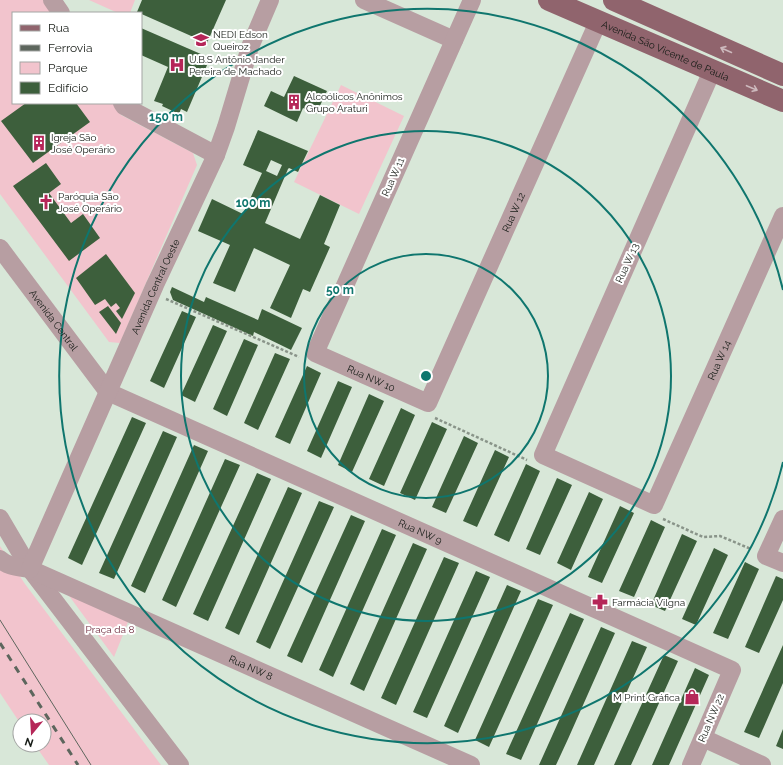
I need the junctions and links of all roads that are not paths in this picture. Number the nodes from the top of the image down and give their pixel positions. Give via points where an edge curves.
1 (52, 0) edge
2 (270, 0) edge
3 (364, 0) edge
4 (472, 0) edge
5 (549, 0) edge
6 (614, 0) edge
7 (60, 12) edge
8 (598, 22) junction
9 (454, 40) junction
10 (712, 71) junction
11 (783, 75) edge
12 (783, 101) edge
13 (123, 104) edge
14 (216, 155) junction
15 (783, 216) edge
16 (0, 248) edge
17 (315, 353) joint
18 (108, 392) junction
19 (428, 403) joint
20 (654, 505) joint
21 (0, 518) edge
22 (783, 519) edge
23 (0, 559) edge
24 (783, 563) edge
25 (30, 569) junction
26 (732, 670) joint
27 (702, 738) junction
28 (180, 765) edge
29 (471, 765) edge
30 (691, 765) edge
31 (762, 765) edge

1 - 7 street
2 - 14 street, Avenida Central Oeste via 250,47
3 - 9 street
4 - 9 street, Rua W 11
5 - 8 main road, Avenida São Vicente de Paula
11 -> 6 main road
8 - 10 main road, Avenida São Vicente de Paula
8 - 19 street, Rua W 12
9 - 17 street, Rua W 11
10 -> 12 main road, Avenida São Vicente de Paula
10 - 20 street, Rua W 13 via 542,455
13 - 14 street
14 - 18 street, Avenida Central Oeste
15 - 20 street, Rua W 14
16 - 18 street, Avenida Central
17 - 19 street, Rua NW 10
18 - 25 street, Avenida Central Oeste
18 - 26 street, Rua NW 9
21 - 25 street
22 - 24 street via 766,556
23 - 25 street, Rua NW 8 via 3,563
25 - 28 street
25 - 29 street, Rua NW 8
26 - 27 street, Rua NW 22
27 - 30 street, Rua NW 22
27 - 31 street

